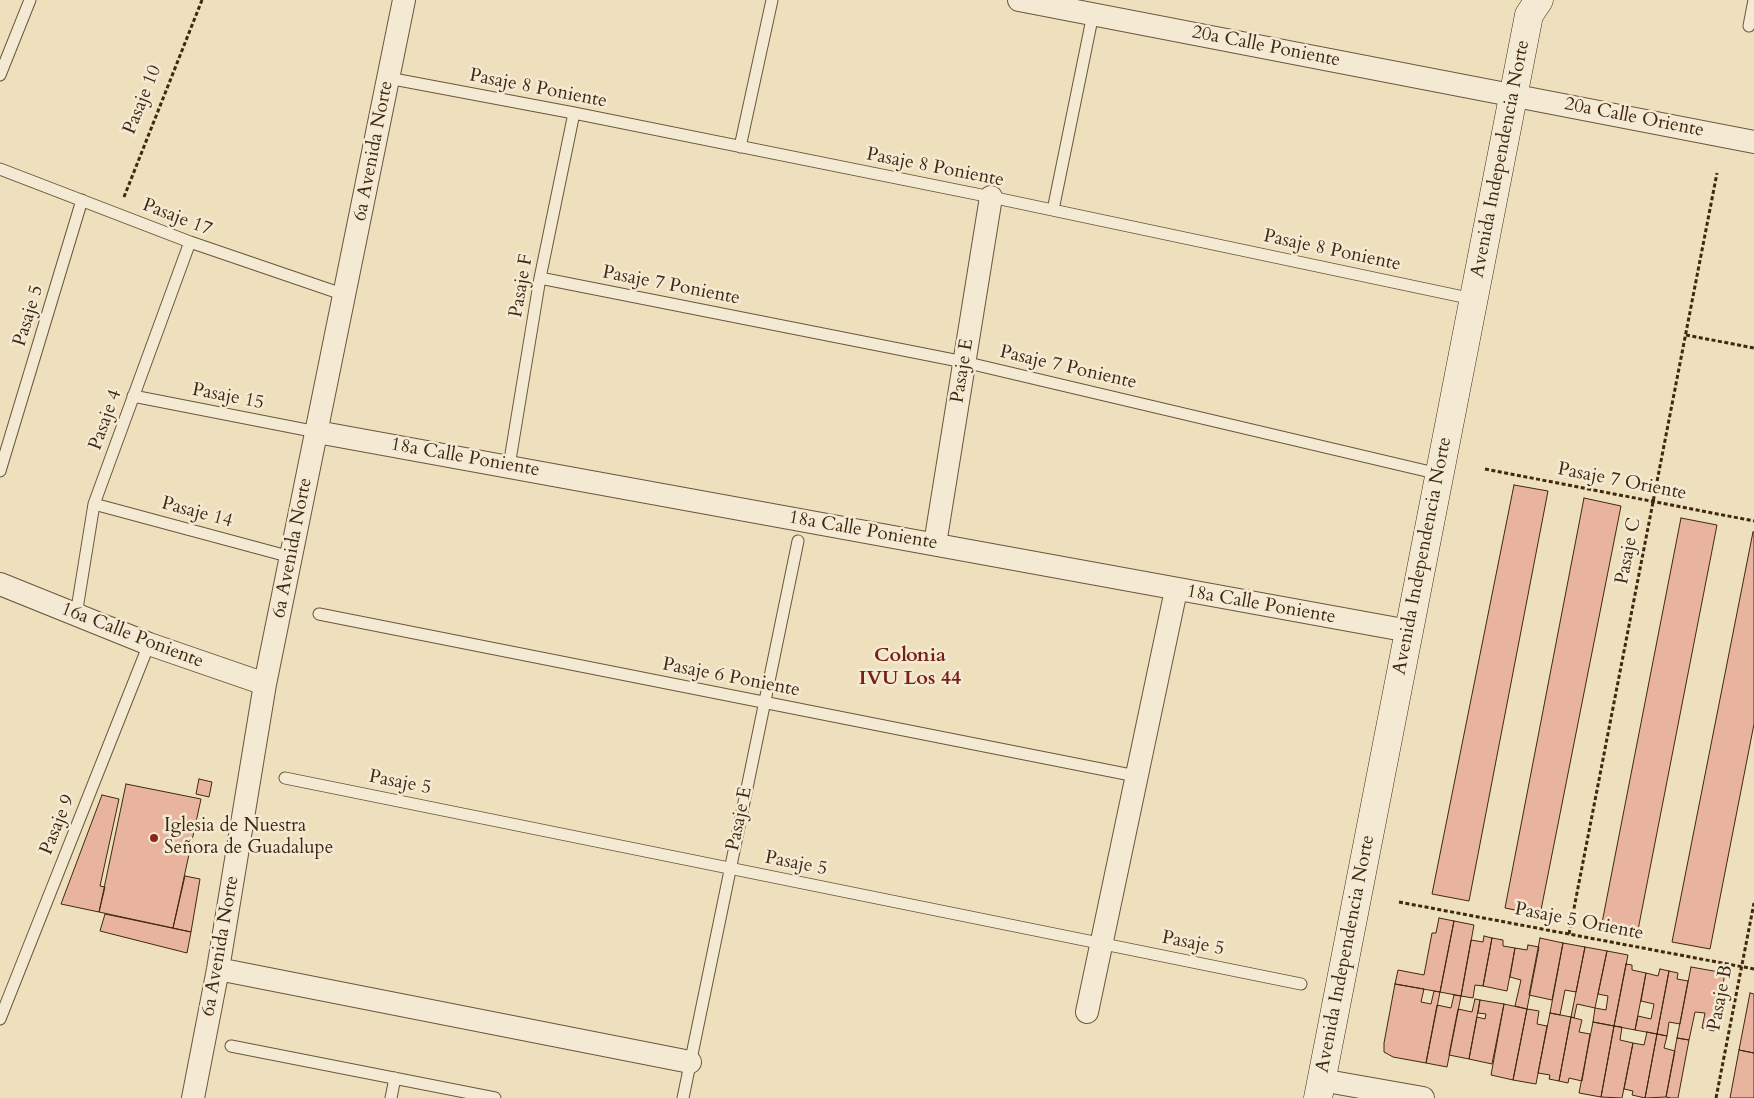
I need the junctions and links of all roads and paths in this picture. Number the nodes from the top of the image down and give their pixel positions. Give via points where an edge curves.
1 (30, 0) edge
2 (202, 0) edge
3 (404, 0) edge
4 (772, 0) edge
5 (1019, 0) edge
6 (1754, 0) edge
7 (1059, 4) edge
8 (1531, 5) edge
9 (1092, 14) junction
10 (1749, 26) dead end
11 (0, 75) edge
12 (388, 78) junction
13 (1513, 94) junction
14 (574, 114) junction
15 (1754, 142) edge
16 (740, 147) junction
17 (0, 168) edge
18 (1717, 173) dead end
19 (991, 197) junction
20 (82, 200) junction
21 (1053, 210) junction
22 (117, 214) junction
23 (190, 242) junction
24 (540, 278) junction
25 (344, 295) junction
26 (1474, 299) junction
27 (1686, 335) junction
28 (1754, 348) edge
29 (964, 362) junction
30 (133, 396) junction
31 (317, 432) junction
32 (509, 466) junction
33 (1485, 469) dead end
34 (0, 470) edge
35 (1439, 474) junction
36 (1653, 502) junction
37 (94, 504) junction
38 (1754, 521) edge
39 (798, 540) dead end
40 (935, 544) junction
41 (291, 557) junction
42 (1, 588) edge
43 (1176, 590) junction
44 (319, 614) dead end
45 (76, 615) junction
46 (1409, 631) junction
47 (150, 644) junction
48 (266, 684) junction
49 (764, 703) junction
50 (1136, 776) junction
51 (285, 778) dead end
52 (730, 868) junction
53 (1399, 902) dead end
54 (1754, 904) edge
55 (1569, 934) junction
56 (1101, 943) junction
57 (1742, 967) junction
58 (218, 969) junction
59 (1754, 969) edge
60 (1300, 984) dead end
61 (1086, 1012) dead end
62 (0, 1019) edge
63 (231, 1046) dead end
64 (690, 1062) junction
65 (395, 1078) junction
66 (1320, 1089) edge
67 (194, 1098) edge
68 (391, 1098) edge
69 (495, 1098) edge
70 (682, 1098) edge
71 (1423, 1098) edge
72 (1716, 1098) edge

1 - 11 lane
2 - 22 path, Pasaje 10
3 - 12 street, 6a Avenida Norte
4 - 16 lane
5 - 7 street, 20a Calle Poniente
6 - 10 lane
7 - 9 street, 20a Calle Poniente
8 - 13 street, Avenida Independencia Norte
9 - 13 street, 20a Calle Poniente
9 - 21 lane
12 - 14 lane, Pasaje 8 Poniente
12 - 25 street, 6a Avenida Norte
13 - 15 street, 20a Calle Oriente
13 - 26 street, Avenida Independencia Norte
14 - 16 lane, Pasaje 8 Poniente
14 - 24 lane, Pasaje F
16 - 19 lane, Pasaje 8 Poniente
17 - 20 lane, Pasaje 17
18 - 27 path, Pasaje C
19 - 21 lane, Pasaje 8 Poniente
19 - 29 street, Pasaje E
20 - 22 lane, Pasaje 17
20 - 34 lane, Pasaje 5
21 - 26 lane, Pasaje 8 Poniente
22 - 23 lane, Pasaje 17
23 - 25 lane, Pasaje 17
23 - 30 lane, Pasaje 4
24 - 29 lane, Pasaje 7 Poniente
24 - 32 lane, Pasaje F
25 - 31 street, 6a Avenida Norte
26 - 35 street, Avenida Independencia Norte
27 - 28 path
27 - 36 path, Pasaje C
29 - 35 lane, Pasaje 7 Poniente
29 - 40 street, Pasaje E
30 - 31 lane, Pasaje 15
30 - 37 lane, Pasaje 4
31 - 32 street, 18a Calle Poniente
31 - 41 street, 6a Avenida Norte
32 - 40 street, 18a Calle Poniente
33 - 36 path, Pasaje 7 Oriente
35 - 46 street, Avenida Independencia Norte
36 - 38 path, Pasaje 7 Oriente
36 - 55 path, Pasaje C
37 - 41 lane, Pasaje 14
37 - 45 lane, Pasaje 4
39 - 49 lane, Pasaje E
40 - 43 street, 18a Calle Poniente
41 - 48 street, 6a Avenida Norte
42 - 45 street, 16a Calle Poniente
43 - 46 street, 18a Calle Poniente
43 - 50 street
44 - 49 lane, Pasaje 6 Poniente
45 - 47 street, 16a Calle Poniente
46 - 66 street, Avenida Independencia Norte
47 - 48 street, 16a Calle Poniente
47 - 62 lane, Pasaje 9
48 - 58 street, 6a Avenida Norte
49 - 50 lane, Pasaje 6 Poniente
49 - 52 lane, Pasaje E
50 - 56 street
51 - 52 lane, Pasaje 5
52 - 56 lane, Pasaje 5
52 - 64 lane, Pasaje E
53 - 55 path, Pasaje 5 Oriente
54 - 57 path, Pasaje B
55 - 57 path, Pasaje 5 Oriente
56 - 60 lane, Pasaje 5
56 - 61 street
57 - 59 path, Pasaje 5 Oriente
57 - 72 path, Pasaje B
58 - 64 street
58 - 67 street, 6a Avenida Norte
63 - 65 lane
64 - 70 lane, Pasaje E
65 - 68 lane
65 - 69 lane
66 - 71 street

